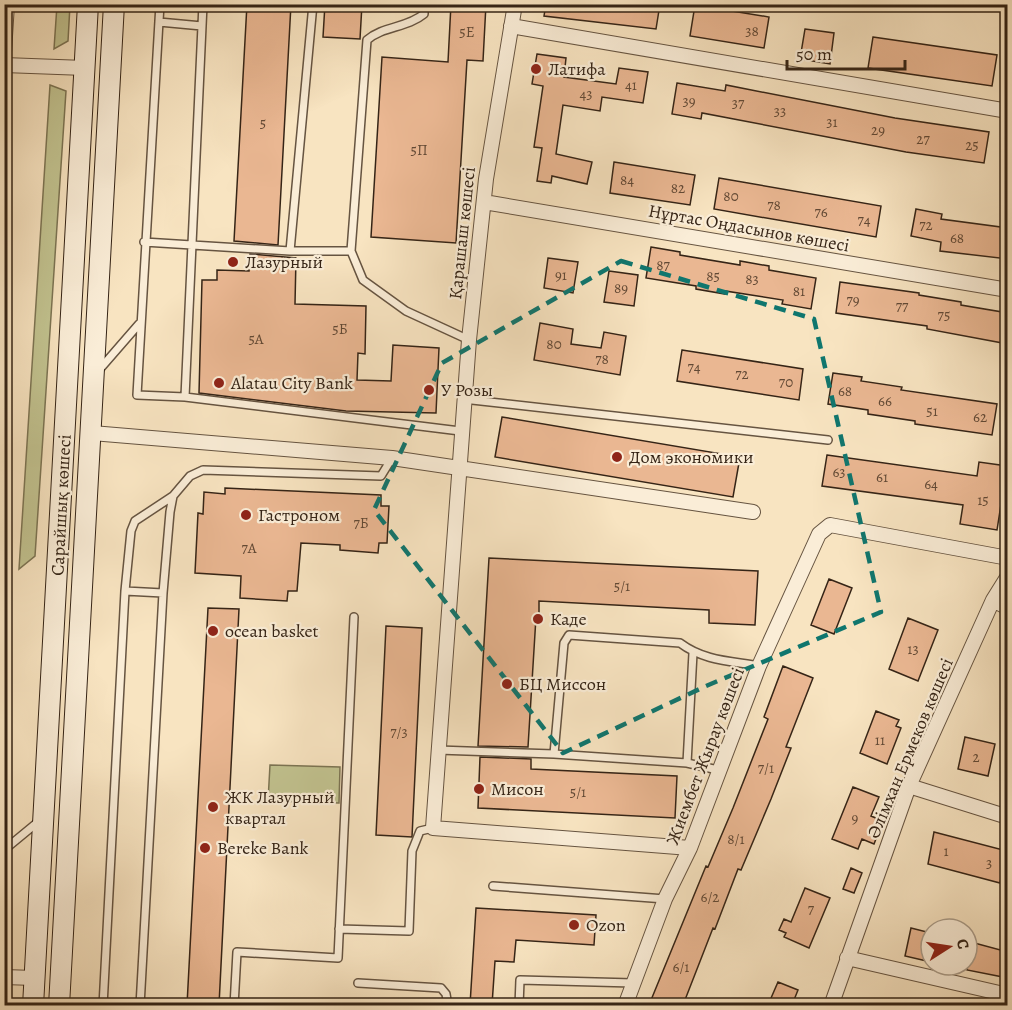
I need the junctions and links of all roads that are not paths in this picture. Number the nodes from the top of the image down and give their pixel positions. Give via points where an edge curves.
1 (7, 4) edge
2 (88, 4) edge
3 (114, 4) edge
4 (160, 4) edge
5 (203, 4) edge
6 (313, 4) edge
7 (424, 4) edge
8 (515, 4) edge
9 (159, 22) junction
10 (202, 26) junction
11 (511, 26) junction
12 (4, 52) edge
13 (4, 65) edge
14 (85, 68) junction
15 (1008, 111) edge
16 (78, 192) junction
17 (484, 202) junction
18 (144, 242) junction
19 (193, 245) junction
20 (290, 251) junction
21 (351, 251) junction
22 (1008, 290) edge
23 (140, 323) junction
24 (469, 340) junction
25 (95, 374) junction
26 (185, 398) junction
27 (463, 399) junction
28 (460, 431) junction
29 (92, 433) junction
30 (828, 440) dead end
31 (392, 458) junction
32 (458, 468) junction
33 (62, 491) junction
34 (173, 496) junction
35 (753, 512) dead end
36 (1008, 558) edge
37 (1008, 576) edge
38 (125, 591) junction
39 (163, 593) junction
40 (993, 600) junction
41 (1008, 608) edge
42 (354, 617) dead end
43 (693, 653) junction
44 (759, 666) junction
45 (77, 689) junction
46 (438, 750) junction
47 (554, 754) junction
48 (687, 763) junction
49 (718, 770) junction
50 (909, 786) junction
51 (1008, 817) edge
52 (43, 819) junction
53 (433, 828) junction
54 (690, 848) junction
55 (4, 850) edge
56 (493, 886) dead end
57 (665, 899) junction
58 (339, 929) junction
59 (848, 958) junction
60 (4, 977) edge
61 (34, 978) junction
62 (358, 983) dead end
63 (633, 983) junction
64 (1008, 996) edge
65 (33, 1005) edge
66 (59, 1005) edge
67 (103, 1005) edge
68 (141, 1005) edge
69 (234, 1005) edge
70 (448, 1005) edge
71 (519, 1005) edge
72 (625, 1005) edge
73 (831, 1005) edge

1 - 12 street
2 - 14 main road, Сарайшық көшесі
3 - 25 main road, Сарайшық көшесі
4 - 9 lane
5 - 10 lane
6 - 20 lane
7 - 21 lane via 424,14 416,21 367,40
8 - 11 street, Қарашаш көшесі
9 - 10 lane
9 - 18 lane
10 - 19 lane
11 - 15 street
11 - 17 street, Қарашаш көшесі
13 - 14 street
14 - 16 main road, Сарайшық көшесі
16 - 29 main road via 84,213 75,422
16 - 33 main road, Сарайшық көшесі
17 - 22 street, Нұртас Оңдасынов көшесі
17 - 24 street, Қарашаш көшесі
18 - 19 lane
18 - 23 lane
19 - 20 lane
19 - 26 lane
20 - 21 lane
21 - 24 lane via 363,280 406,311
23 - 25 lane
23 - 26 lane via 136,395
24 - 27 street, Қарашаш көшесі
25 - 29 main road, Сарайшық көшесі
26 - 28 lane
27 - 28 street, Қарашаш көшесі
27 - 30 lane
28 - 32 street, Қарашаш көшесі
29 - 31 street
29 - 45 main road, Сарайшық көшесі
31 - 32 street
31 - 34 lane via 381,476 203,470 190,476
32 - 35 street
32 - 46 street, Қарашаш көшесі
33 - 45 main road via 79,494 81,500 70,660
33 - 52 main road, Сарайшық көшесі
34 - 38 lane via 135,521
34 - 39 lane
36 - 44 street, Жиембет Жырау көшесі via 830,525 819,534
37 - 40 street, Әлімхан Ермеков көшесі
38 - 39 lane
38 - 67 lane
39 - 68 lane
40 - 41 street
40 - 50 street, Әлімхан Ермеков көшесі
42 - 58 lane
43 - 44 lane
43 - 47 lane via 680,643 569,635 563,650
43 - 48 lane
44 - 49 street, Жиембет Жырау көшесі
45 - 66 main road, Сарайшық көшесі
46 - 47 lane
46 - 53 street, Қарашаш көшесі
47 - 48 lane
48 - 49 lane
49 - 54 street, Жиембет Жырау көшесі
50 - 51 street
50 - 59 street, Әлімхан Ермеков көшесі
52 - 55 lane
52 - 61 main road, Сарайшық көшесі
53 - 54 street
53 - 58 lane via 420,831 412,850 409,931
54 - 57 street, Жиембет Жырау көшесі
56 - 57 lane
57 - 63 street, Жиембет Жырау көшесі
58 - 69 lane via 338,958 237,952
59 - 64 street
59 - 73 street, Әлімхан Ермеков көшесі
60 - 61 street
61 - 65 main road, Сарайшық көшесі
62 - 70 lane via 441,988
63 - 71 lane via 520,980
63 - 72 street, Жиембет Жырау көшесі

